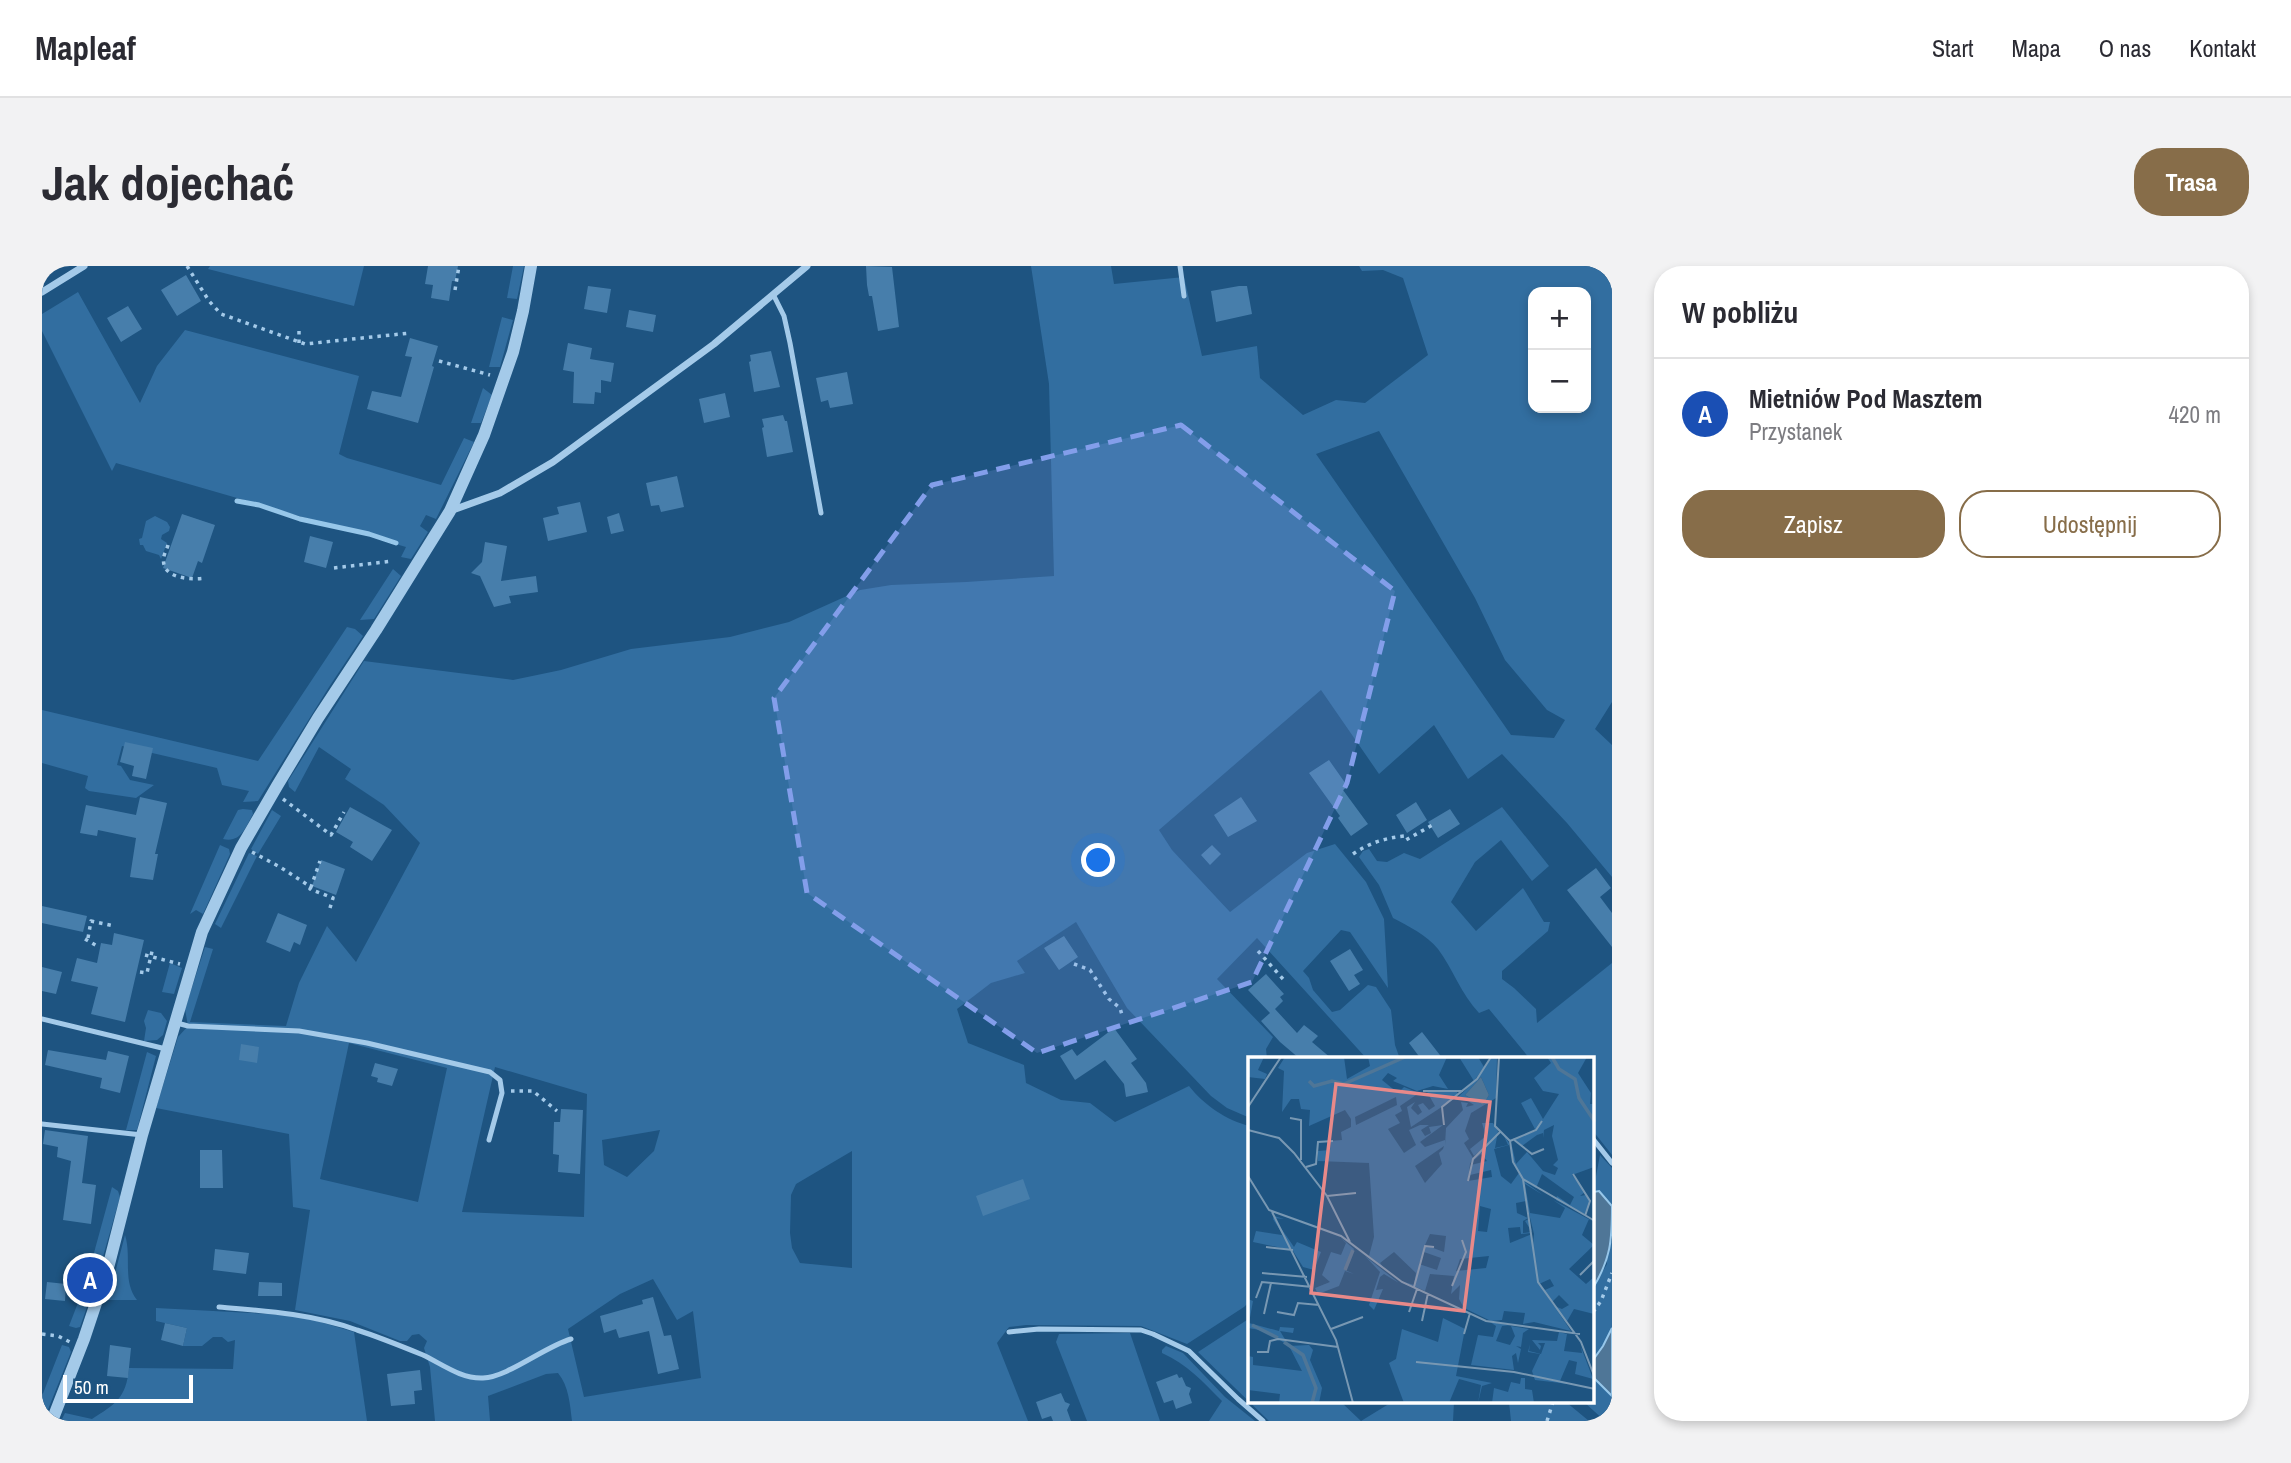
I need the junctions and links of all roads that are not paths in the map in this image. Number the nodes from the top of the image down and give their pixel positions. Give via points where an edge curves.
1 (531, 266) edge
2 (807, 266) edge
3 (1180, 266) edge
4 (82, 267) edge
5 (42, 292) edge
6 (774, 296) junction
7 (1184, 296) dead end
8 (450, 511) junction
9 (821, 513) dead end
10 (42, 1019) edge
11 (174, 1023) junction
12 (166, 1049) junction
13 (42, 1124) edge
14 (142, 1135) junction
15 (489, 1140) dead end
16 (1594, 1140) edge
17 (1612, 1163) edge
18 (219, 1307) dead end
19 (1009, 1332) dead end
20 (571, 1339) dead end
21 (52, 1421) edge
22 (1263, 1421) edge

1 - 8 street via 509,363
2 - 6 street
3 - 7 lane
4 - 5 street
6 - 8 street via 553,462 500,493
6 - 9 lane via 786,325
8 - 11 street via 241,848 202,932
10 - 12 lane
11 - 12 street
11 - 15 lane via 299,1031 490,1072 500,1080 502,1093
12 - 14 street
13 - 14 lane
14 - 21 street via 109,1264
16 - 17 lane
18 - 20 lane via 285,1312 335,1323 479,1378 498,1374
19 - 22 lane via 1153,1334 1189,1351

